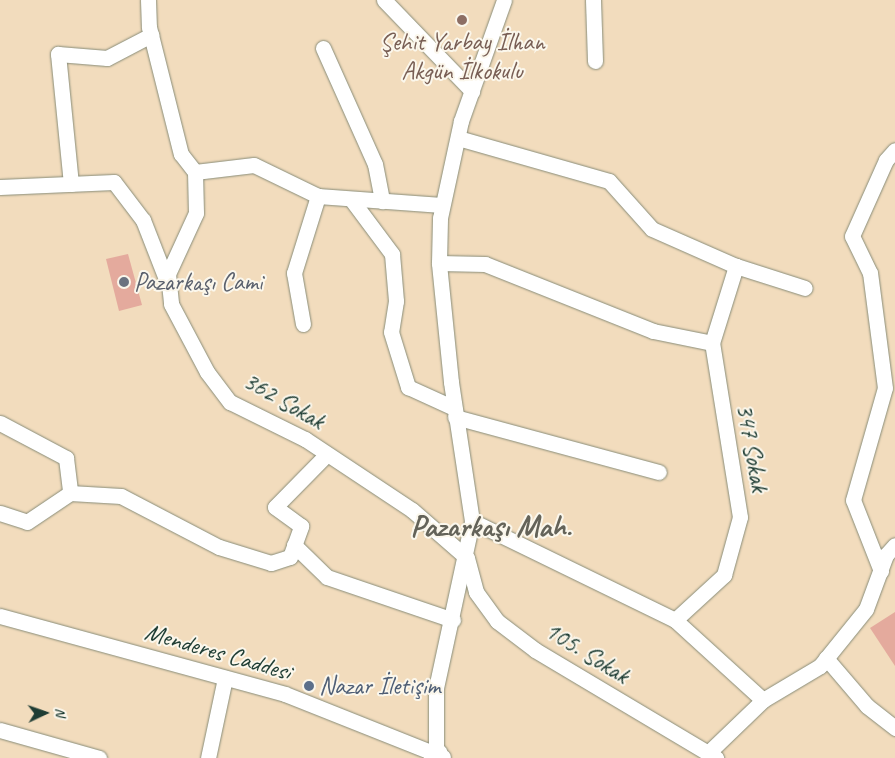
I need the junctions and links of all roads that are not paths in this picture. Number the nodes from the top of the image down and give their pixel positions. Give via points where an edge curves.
1 (148, 0) edge
2 (384, 0) edge
3 (504, 0) edge
4 (593, 0) edge
5 (152, 35) junction
6 (323, 48) dead end
7 (595, 61) dead end
8 (472, 91) junction
9 (458, 138) junction
10 (895, 150) edge
11 (195, 172) junction
12 (71, 184) junction
13 (0, 187) edge
14 (318, 196) junction
15 (352, 199) junction
16 (382, 201) junction
17 (442, 205) junction
18 (439, 264) junction
19 (736, 266) junction
20 (169, 288) junction
21 (805, 288) dead end
22 (303, 324) dead end
23 (712, 343) junction
24 (455, 413) junction
25 (0, 422) edge
26 (326, 454) junction
27 (659, 472) dead end
28 (70, 493) junction
29 (0, 513) edge
30 (472, 521) junction
31 (294, 545) junction
32 (895, 545) edge
33 (467, 558) junction
34 (880, 571) junction
35 (0, 616) edge
36 (453, 620) junction
37 (675, 620) junction
38 (826, 658) junction
39 (225, 678) junction
40 (763, 700) junction
41 (895, 728) edge
42 (0, 730) edge
43 (712, 756) edge
44 (440, 757) edge
45 (99, 758) edge
46 (208, 758) edge

1 - 5 street
2 - 8 street
3 - 8 street
4 - 7 street
5 - 11 street via 181,154
5 - 12 street via 107,58 58,54
6 - 16 street via 375,164
8 - 9 street
9 - 17 street
9 - 19 street via 609,181 652,229
10 - 34 street via 886,160 852,236 870,273 885,388 853,500
11 - 14 street via 254,165
11 - 20 street, 362 Sokak via 196,213 168,274
12 - 13 street
12 - 20 street via 114,182 143,220
14 - 15 street
14 - 22 street via 294,273
15 - 16 street
15 - 24 street via 392,254 396,301 391,332 408,387
16 - 17 street
17 - 18 street
18 - 23 street via 485,264 653,331
18 - 24 street
19 - 21 street
19 - 23 street, 347 Sokak
20 - 26 street, 362 Sokak via 171,304 207,372 230,402
23 - 37 street, 347 Sokak via 740,517 724,575
24 - 27 street
24 - 30 street
25 - 28 street via 66,458
26 - 31 street via 275,508 301,526
26 - 33 street, 362 Sokak via 412,510
28 - 29 street via 27,522
28 - 31 street via 121,496 219,546 271,563 290,557
30 - 33 street
30 - 37 street
31 - 36 street via 327,577
32 - 34 street
33 - 36 street
33 - 43 street, 105. Sokak via 476,592 497,621 535,650
34 - 38 street via 866,609
35 - 39 street, Menderes Caddesi
36 - 44 street via 436,688
37 - 40 street
38 - 40 street
38 - 41 street via 867,706
39 - 44 street, Menderes Caddesi via 285,694
39 - 46 street
40 - 43 street
42 - 45 street

